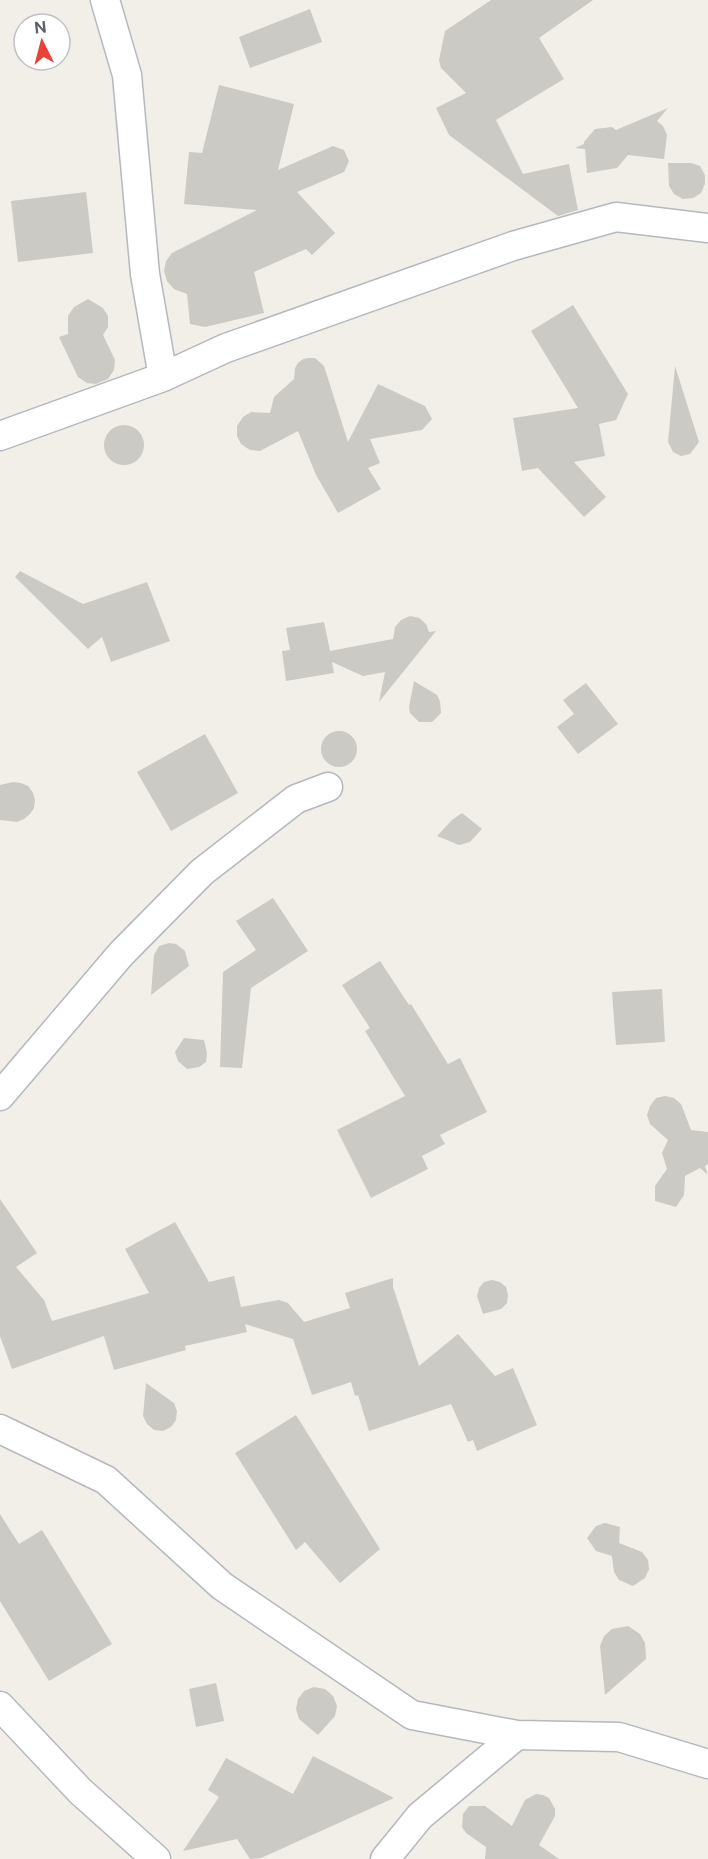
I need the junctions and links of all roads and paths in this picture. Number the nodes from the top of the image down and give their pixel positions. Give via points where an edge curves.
1 (105, 0) edge
2 (708, 228) edge
3 (163, 377) junction
4 (0, 436) edge
5 (328, 787) dead end
6 (0, 1096) edge
7 (0, 1429) edge
8 (0, 1706) edge
9 (517, 1735) junction
10 (708, 1764) edge
11 (156, 1859) edge
12 (385, 1859) edge

1 - 3 street via 127,75 145,274
2 - 3 street via 616,217 513,246 226,348
3 - 4 street
5 - 6 street via 296,799 202,872 121,954
7 - 9 street via 106,1480 222,1586 412,1715
8 - 11 street via 80,1791
9 - 10 street via 618,1737
9 - 12 street via 420,1816

